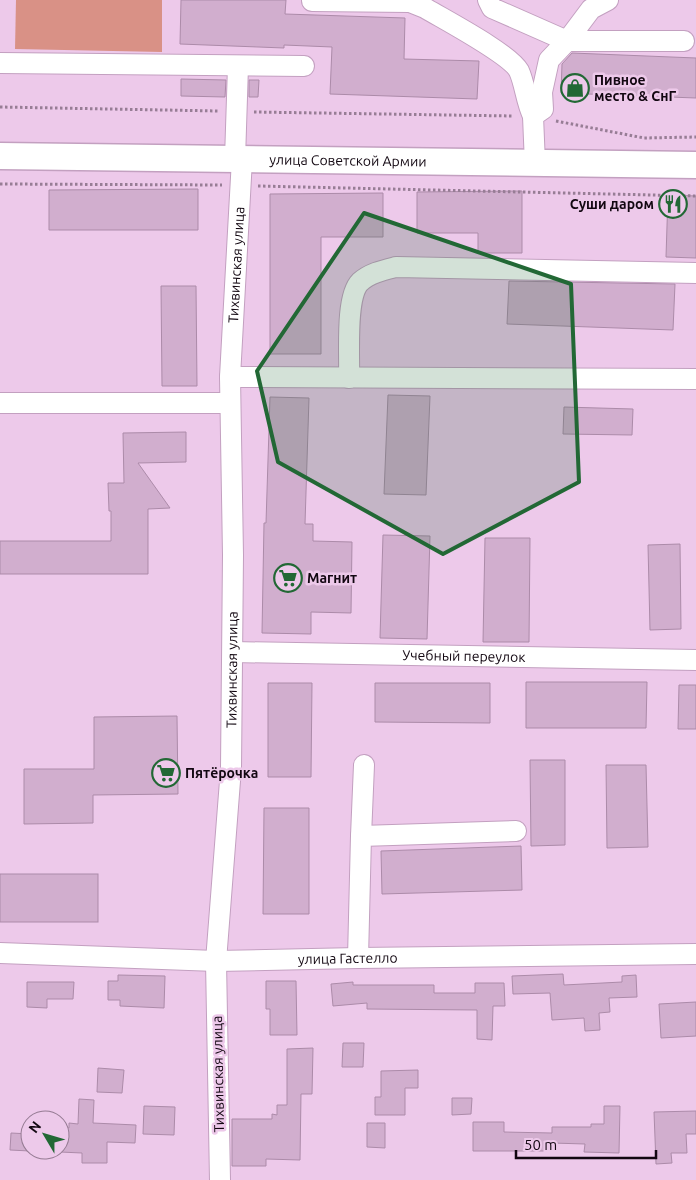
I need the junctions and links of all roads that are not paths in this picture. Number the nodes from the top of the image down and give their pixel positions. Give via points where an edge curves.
1 (312, 0) edge
2 (488, 0) edge
3 (608, 0) edge
4 (567, 41) junction
5 (684, 41) dead end
6 (0, 63) edge
7 (238, 66) junction
8 (304, 66) dead end
9 (533, 116) junction
10 (0, 156) edge
11 (238, 159) junction
12 (535, 164) junction
13 (696, 165) edge
14 (696, 273) edge
15 (230, 377) junction
16 (349, 378) junction
17 (696, 379) edge
18 (0, 403) edge
19 (230, 403) junction
20 (233, 652) junction
21 (696, 660) edge
22 (364, 765) dead end
23 (516, 831) dead end
24 (361, 836) junction
25 (0, 953) edge
26 (696, 954) edge
27 (358, 958) junction
28 (216, 961) junction
29 (220, 1180) edge

1 - 9 street via 410,2 425,8 510,60 520,74
2 - 4 street via 492,8
3 - 4 street via 591,9
4 - 5 street
4 - 9 street via 550,60 542,92 543,109
6 - 7 street
7 - 8 street
7 - 11 street, Тихвинская улица
9 - 12 street
10 - 11 main road, улица Советской Армии
11 - 12 main road, улица Советской Армии
11 - 15 street, Тихвинская улица via 241,186
12 - 13 main road, улица Советской Армии
14 - 16 street via 396,267 373,274 359,283 350,304
15 - 16 street
15 - 19 street, Тихвинская улица
16 - 17 street
18 - 19 street
19 - 20 street, Тихвинская улица
20 - 21 street, Учебный переулок
20 - 28 street, Тихвинская улица via 231,768
22 - 24 street
23 - 24 street
24 - 27 street
25 - 28 street, улица Гастелло
26 - 27 street, улица Гастелло
27 - 28 street, улица Гастелло
28 - 29 street, Тихвинская улица

